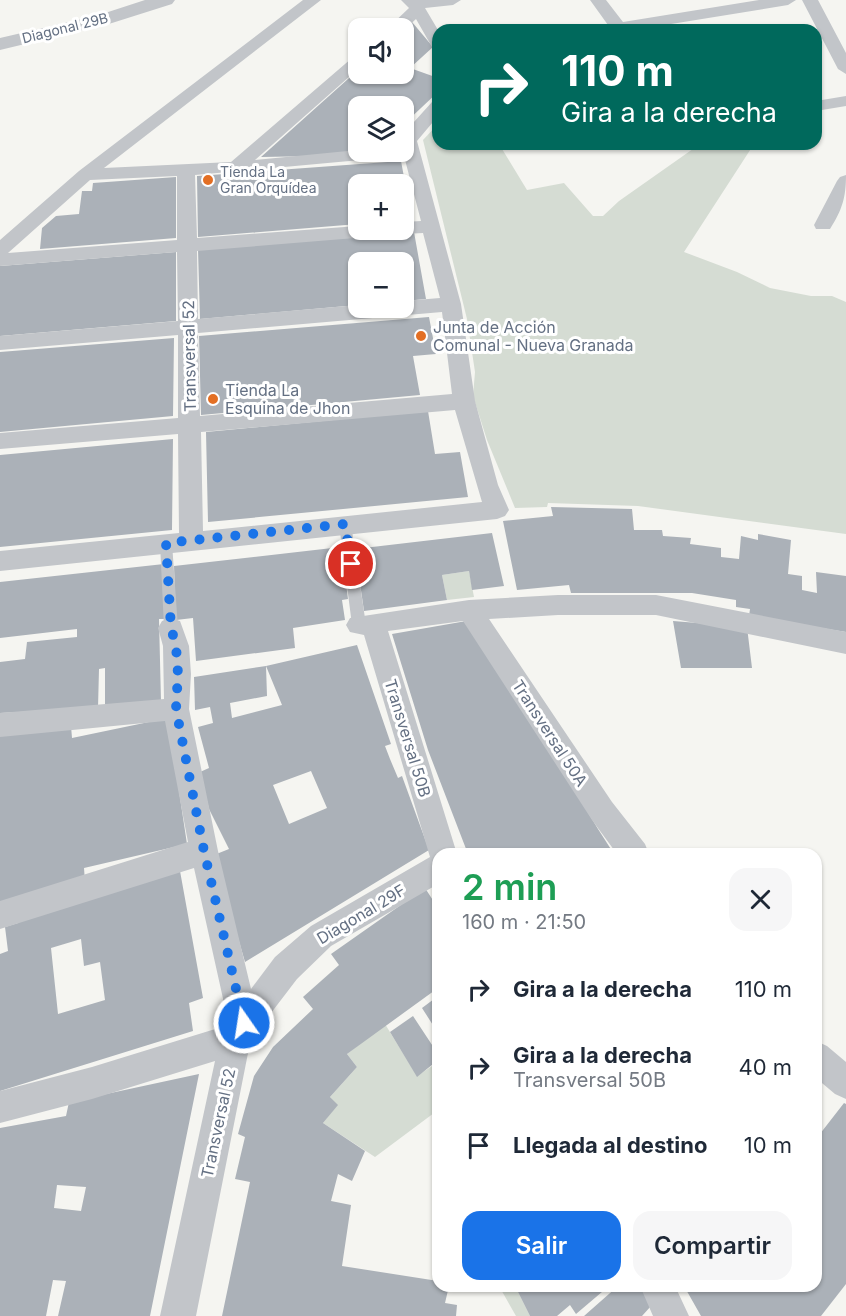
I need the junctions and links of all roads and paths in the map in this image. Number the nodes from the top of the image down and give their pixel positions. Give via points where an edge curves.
1 (165, 0) edge
2 (313, 0) edge
3 (453, 0) edge
4 (598, 0) edge
5 (788, 0) edge
6 (810, 0) edge
7 (414, 5) edge
8 (404, 18) edge
9 (611, 24) edge
10 (644, 24) edge
11 (432, 34) edge
12 (834, 43) junction
13 (0, 44) edge
14 (822, 46) edge
15 (846, 69) edge
16 (348, 70) edge
17 (846, 101) edge
18 (822, 105) edge
19 (432, 112) edge
20 (414, 131) edge
21 (348, 155) edge
22 (414, 157) edge
23 (236, 166) junction
24 (186, 170) junction
25 (85, 176) junction
26 (846, 181) edge
27 (823, 225) dead end
28 (431, 226) junction
29 (414, 227) edge
30 (348, 232) edge
31 (187, 244) junction
32 (0, 250) edge
33 (0, 260) edge
34 (451, 304) junction
35 (188, 326) junction
36 (0, 343) edge
37 (464, 401) junction
38 (190, 423) junction
39 (0, 441) edge
40 (345, 524) junction
41 (191, 541) junction
42 (166, 543) junction
43 (0, 561) edge
44 (469, 610) junction
45 (366, 624) junction
46 (171, 628) joint
47 (846, 643) edge
48 (176, 709) junction
49 (0, 725) edge
50 (441, 848) edge
51 (630, 848) edge
52 (204, 851) junction
53 (432, 871) edge
54 (0, 915) edge
55 (240, 1031) junction
56 (822, 1062) edge
57 (846, 1083) edge
58 (0, 1107) edge
59 (660, 1292) edge
60 (178, 1316) edge
61 (671, 1316) edge

1 - 13 street, Diagonal 29B
2 - 25 street
3 - 7 street
4 - 9 street
5 - 10 street
6 - 12 street
7 - 8 street
7 - 11 street
12 - 14 street
12 - 15 street
16 - 23 street
17 - 18 street
19 - 20 street
21 - 23 street
22 - 28 street
23 - 24 street
24 - 25 street
24 - 31 street, Transversal 52
25 - 32 street
26 - 27 street
28 - 29 street
28 - 34 street
30 - 31 street
31 - 33 street
31 - 35 street, Transversal 52
34 - 35 street
34 - 37 street
35 - 36 street
35 - 38 street, Transversal 52
37 - 38 street
37 - 40 street via 497,510
38 - 39 street
38 - 41 street, Transversal 52
40 - 41 street
40 - 45 lane, Transversal 50B
41 - 42 street
42 - 43 street
42 - 46 lane, Transversal 52
44 - 45 street
44 - 47 street via 656,604
44 - 51 street, Transversal 50A
45 - 50 street, Transversal 50B
46 - 48 street, Transversal 52 via 178,674
48 - 49 street
48 - 52 street, Transversal 52
52 - 54 street
52 - 55 street, Transversal 52
53 - 55 street, Diagonal 29F via 321,936 286,968
55 - 58 street via 92,1083
55 - 60 street, Transversal 52
56 - 57 street
59 - 61 street

